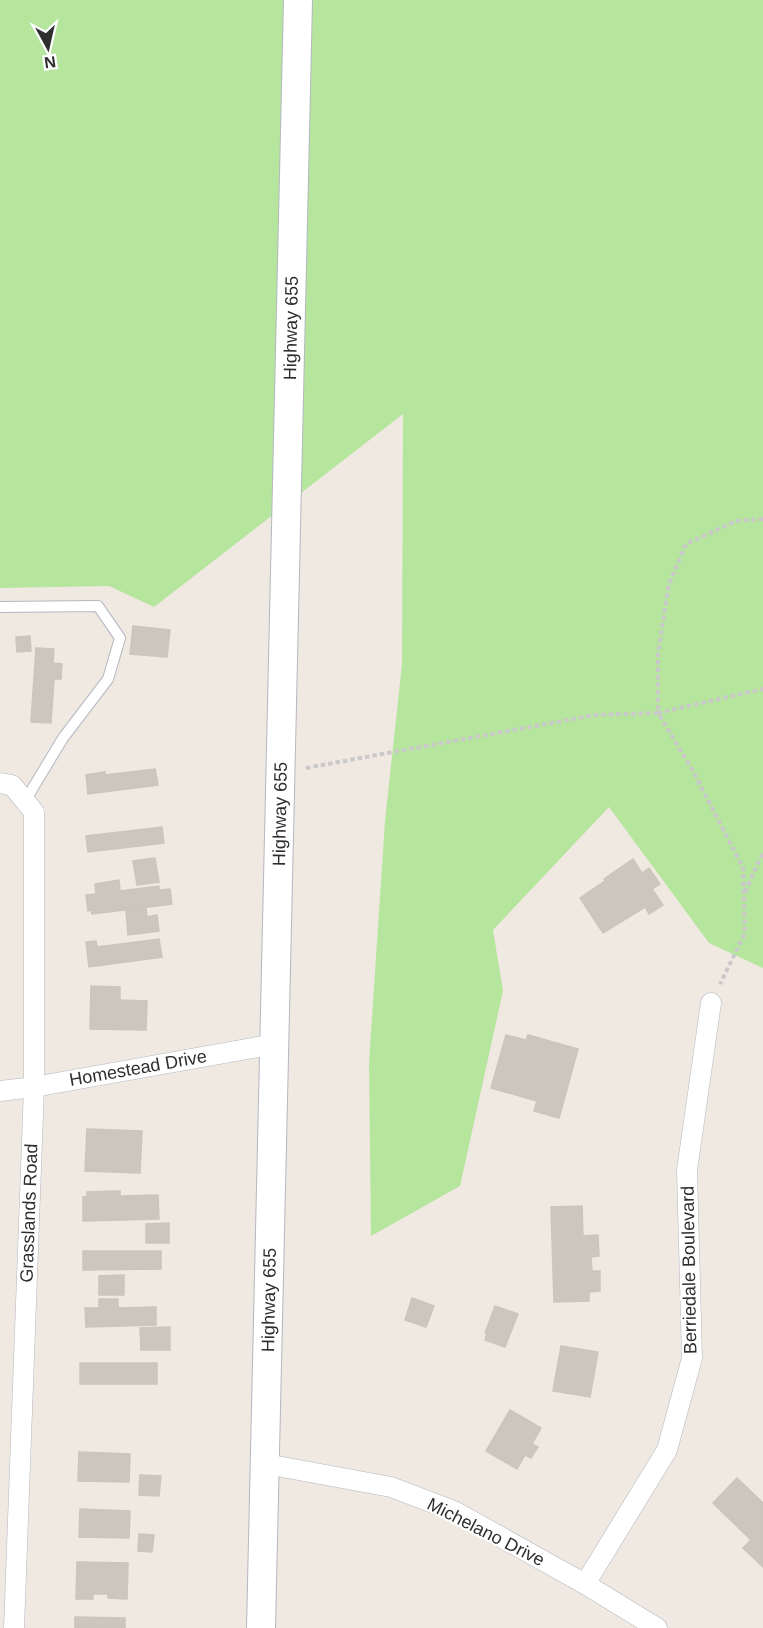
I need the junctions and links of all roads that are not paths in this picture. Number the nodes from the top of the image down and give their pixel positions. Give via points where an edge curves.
1 (298, 0) edge
2 (0, 607) edge
3 (0, 783) edge
4 (25, 801) junction
5 (711, 1003) road end
6 (275, 1044) junction
7 (34, 1087) junction
8 (0, 1091) edge
9 (266, 1464) junction
10 (585, 1584) junction
11 (14, 1628) edge
12 (261, 1628) edge
13 (657, 1628) edge

1 - 6 main road, Highway 655
2 - 4 lane via 98,606 120,638 108,679 63,738
3 - 4 street via 12,785
4 - 7 street, Grasslands Road via 34,812
5 - 10 street, Berriedale Boulevard via 687,1170 692,1358 667,1450
6 - 7 street, Homestead Drive
6 - 9 main road, Highway 655
7 - 8 street, Homestead Drive
7 - 11 street, Grasslands Road
9 - 10 street, Michelano Drive via 392,1487 454,1511
9 - 12 main road, Highway 655
10 - 13 street, Michelano Drive

